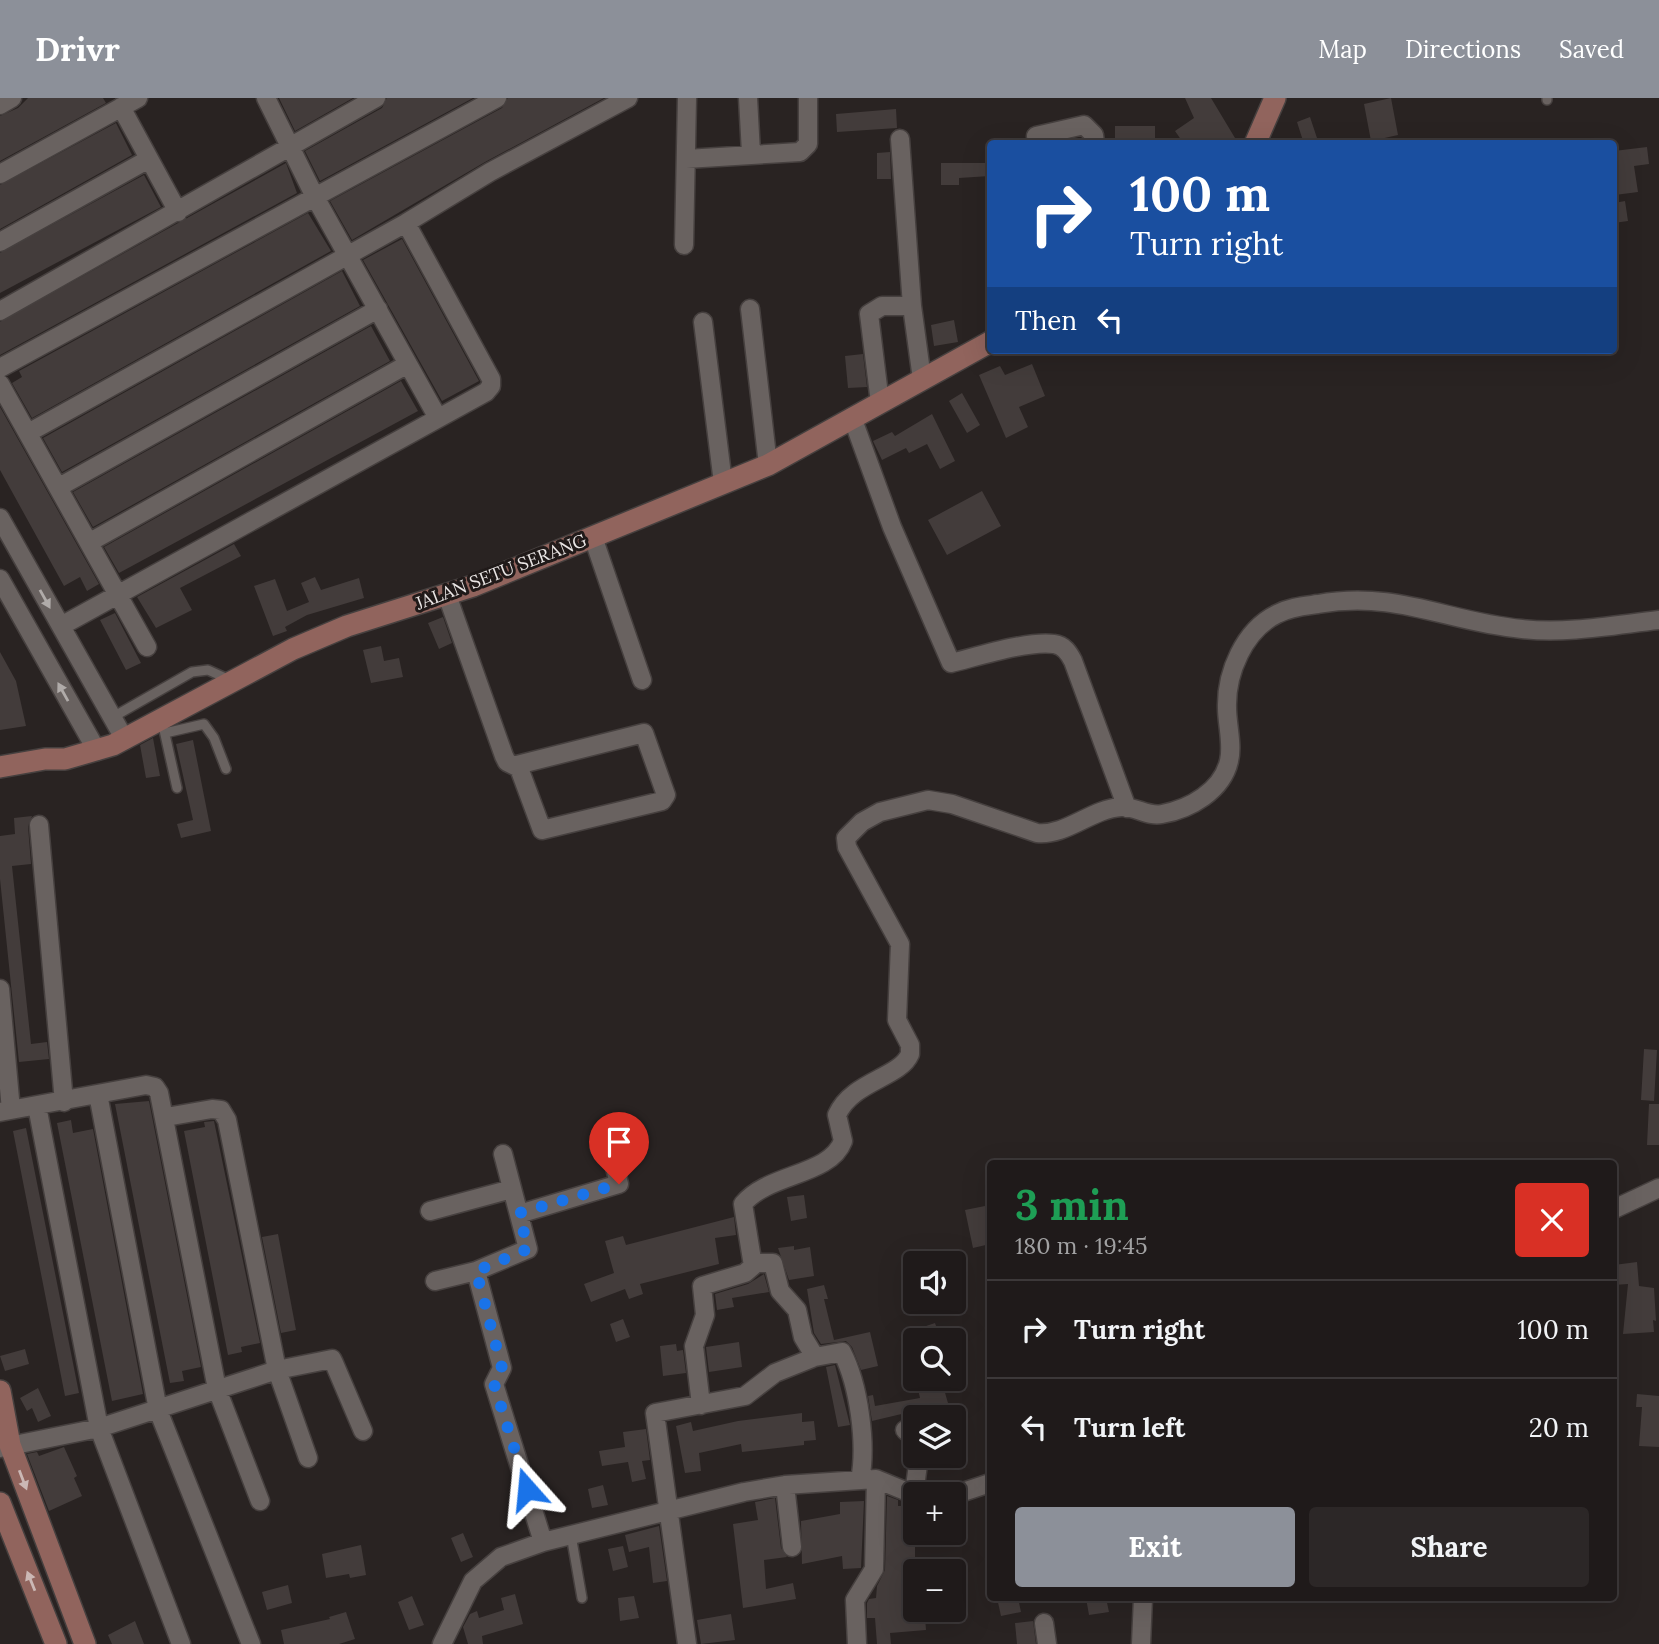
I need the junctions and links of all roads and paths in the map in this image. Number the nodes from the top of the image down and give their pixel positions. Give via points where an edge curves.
1 (12, 98) edge
2 (138, 98) edge
3 (266, 98) edge
4 (376, 98) edge
5 (497, 98) edge
6 (628, 98) edge
7 (687, 98) edge
8 (748, 98) edge
9 (808, 98) edge
10 (1275, 98) edge
11 (0, 105) edge
12 (121, 107) junction
13 (1036, 136) dead end
14 (900, 139) dead end
15 (1095, 140) edge
16 (1257, 140) edge
17 (290, 150) junction
18 (751, 153) junction
19 (149, 159) junction
20 (686, 159) junction
21 (0, 174) edge
22 (315, 197) junction
23 (178, 212) junction
24 (406, 223) junction
25 (0, 242) edge
26 (684, 245) dead end
27 (348, 256) junction
28 (912, 306) junction
29 (378, 309) junction
30 (750, 309) dead end
31 (0, 311) edge
32 (703, 322) dead end
33 (987, 344) edge
34 (408, 363) junction
35 (0, 368) edge
36 (922, 379) junction
37 (0, 384) edge
38 (880, 403) junction
39 (852, 417) junction
40 (438, 418) junction
41 (28, 433) junction
42 (768, 465) junction
43 (723, 483) junction
44 (58, 487) junction
45 (0, 518) edge
46 (593, 537) junction
47 (90, 542) junction
48 (32, 576) junction
49 (3, 585) edge
50 (119, 595) junction
51 (447, 595) junction
52 (1659, 620) edge
53 (61, 626) junction
54 (147, 647) dead end
55 (642, 680) dead end
56 (232, 681) junction
57 (113, 717) junction
58 (163, 727) junction
59 (125, 740) junction
60 (97, 751) junction
61 (517, 765) junction
62 (0, 766) edge
63 (226, 769) dead end
64 (177, 788) dead end
65 (1127, 808) junction
66 (39, 825) dead end
67 (0, 989) edge
68 (98, 1094) junction
69 (64, 1102) junction
70 (37, 1106) junction
71 (5, 1111) edge
72 (166, 1117) junction
73 (600, 1148) dead end
74 (503, 1154) dead end
75 (1659, 1188) edge
76 (512, 1189) junction
77 (1617, 1208) edge
78 (430, 1211) dead end
79 (519, 1213) junction
80 (753, 1263) junction
81 (476, 1271) junction
82 (435, 1281) dead end
83 (815, 1357) junction
84 (277, 1370) junction
85 (218, 1389) junction
86 (0, 1391) edge
87 (701, 1405) junction
88 (158, 1410) junction
89 (99, 1428) junction
90 (363, 1431) dead end
91 (5, 1446) edge
92 (308, 1458) dead end
93 (868, 1479) junction
94 (987, 1484) edge
95 (785, 1485) junction
96 (966, 1490) edge
97 (903, 1491) edge
98 (260, 1500) dead end
99 (0, 1503) edge
100 (668, 1510) junction
101 (571, 1535) junction
102 (543, 1542) junction
103 (792, 1547) dead end
104 (582, 1598) dead end
105 (1143, 1601) edge
106 (1044, 1623) dead end
107 (56, 1644) edge
108 (85, 1644) edge
109 (181, 1644) edge
110 (251, 1644) edge
111 (442, 1644) edge
112 (687, 1644) edge
113 (857, 1644) edge
114 (1047, 1644) edge
115 (1141, 1644) edge

1 - 11 street
2 - 12 street
3 - 17 street
4 - 17 street
5 - 22 street
6 - 24 street
7 - 20 street
8 - 18 street
9 - 18 street via 805,148 796,153
10 - 16 street
12 - 19 street
12 - 21 street
13 - 15 street via 1084,125
14 - 28 street
17 - 22 street
17 - 23 street
18 - 20 street
19 - 23 street
19 - 25 street
20 - 26 street
22 - 27 street
22 - 35 street
23 - 31 street
24 - 27 street
24 - 40 street via 491,379 486,393
27 - 29 street
27 - 41 street
28 - 36 street
28 - 38 street via 882,306 869,314
29 - 34 street
29 - 44 street
30 - 42 street
32 - 43 street
33 - 36 street, JALAN SETU SERANG
34 - 40 street
34 - 47 street
36 - 38 street, JALAN SETU SERANG
37 - 41 street
38 - 39 street, JALAN SETU SERANG
39 - 42 street, JALAN SETU SERANG
39 - 65 street via 892,527 951,663 1036,645 1064,647 1082,683
40 - 50 street
41 - 44 street
42 - 43 street, JALAN SETU SERANG
43 - 46 street, JALAN SETU SERANG
44 - 47 street
45 - 48 street
46 - 51 street, JALAN SETU SERANG
46 - 55 street
47 - 50 street
48 - 49 street
48 -> 53 street
60 -> 49 street
50 - 53 street
50 - 54 street
51 - 56 street, JALAN SETU SERANG via 347,626
51 - 61 street via 504,757
52 - 65 street via 1542,631 1386,600 1335,601 1281,612 1253,634 1228,682 1229,761 1214,788 1202,800 1170,813 1154,815
53 - 57 street
56 - 57 lane via 208,670 192,672
56 - 58 street, JALAN SETU SERANG
57 - 59 street
58 - 59 street, JALAN SETU SERANG
58 - 63 lane via 204,724
58 - 64 lane
59 - 60 street, JALAN SETU SERANG
60 - 62 street, JALAN SETU SERANG
61 - 61 street via 644,733 666,795 662,801 542,830
65 - 80 street via 1065,826 1051,835 928,800 880,812 850,831 847,847 900,944 897,1020 910,1054 900,1066 845,1099 836,1115 843,1141 829,1158 806,1172 779,1178 745,1202
66 - 69 street
67 - 71 street
68 - 69 street
68 - 72 street via 155,1087
68 - 88 street
69 - 70 street
70 - 71 street
70 - 89 street
72 - 84 street via 212,1109 221,1110 227,1119
72 - 85 street
73 - 79 street via 611,1151 619,1184
74 - 76 street
75 - 77 street
76 - 78 street
76 - 79 street
79 - 81 street via 528,1249
80 - 83 street via 773,1263 780,1291 797,1310 803,1337
80 - 87 street via 745,1273 702,1286 705,1315 694,1346
81 - 82 street
81 - 102 street via 502,1368 494,1384
83 - 87 street via 775,1373 745,1396
83 - 93 street via 844,1354 861,1421
84 - 85 street
84 - 90 street via 332,1359
84 - 92 street
85 - 88 street
85 - 98 street
86 - 91 street
87 - 100 street via 655,1413
88 - 89 street
88 - 110 street
89 - 91 street
89 - 109 street
91 -> 108 street
93 - 95 street
93 - 97 street
93 - 113 street via 874,1569 855,1600
94 - 96 street
95 - 100 street
95 - 103 street
107 -> 99 street
100 - 101 street
100 - 112 street
101 - 102 street
101 - 104 lane
102 - 111 street via 501,1558 473,1581
105 - 115 street
106 - 114 street

